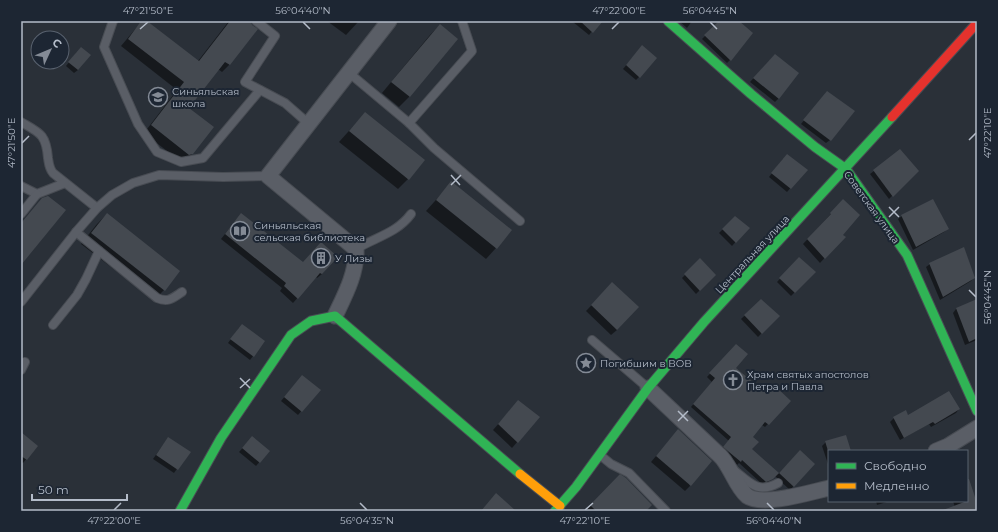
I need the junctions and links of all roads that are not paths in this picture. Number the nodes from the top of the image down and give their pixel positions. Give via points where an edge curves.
1 (113, 21) edge
2 (256, 21) edge
3 (389, 21) edge
4 (462, 21) edge
5 (668, 21) edge
6 (977, 23) edge
7 (348, 72) junction
8 (260, 90) junction
9 (21, 122) edge
10 (409, 123) junction
11 (309, 124) junction
12 (846, 169) junction
13 (268, 176) junction
14 (65, 183) junction
15 (21, 186) edge
16 (37, 194) junction
17 (97, 208) junction
18 (21, 214) edge
19 (411, 214) dead end
20 (520, 221) dead end
21 (76, 232) junction
22 (356, 249) junction
23 (99, 251) junction
24 (182, 292) dead end
25 (21, 302) edge
26 (335, 316) junction
27 (53, 325) dead end
28 (592, 340) dead end
29 (25, 362) dead end
30 (21, 370) edge
31 (648, 388) junction
32 (977, 411) edge
33 (977, 428) edge
34 (938, 450) edge
35 (599, 454) junction
36 (726, 464) junction
37 (778, 483) dead end
38 (828, 488) edge
39 (558, 508) edge
40 (180, 511) edge
41 (666, 511) edge

1 - 8 lane via 104,47 138,124 157,152 181,162 203,158
2 - 8 lane via 276,36 245,82
3 - 7 street
4 - 10 lane via 472,50
5 - 12 street, Советская улица via 751,94
6 - 12 street, Центральная улица
7 - 10 lane
7 - 11 street
8 - 11 lane via 285,103
9 - 14 lane via 43,137 47,145 49,168
10 - 20 lane via 434,148
11 - 13 street
12 - 31 street, Центральная улица via 704,322
12 - 32 street, Советская улица via 907,255
13 - 17 lane via 159,175 134,183
13 - 22 street
14 - 16 lane
14 - 17 lane
15 - 16 lane
16 - 18 lane
17 - 21 lane
19 - 22 lane via 398,228
21 - 23 lane
21 - 25 lane
22 - 26 street via 357,259 348,288
23 - 24 lane via 163,301 170,300
23 - 27 lane via 77,295
26 - 39 street
26 - 40 street via 315,318 304,323 291,336 221,438
28 - 31 lane
29 - 30 lane
31 - 35 street, Центральная улица
31 - 36 street via 717,452
33 - 34 street
35 - 39 street, Центральная улица
35 - 41 lane via 611,464 629,473
36 - 37 lane via 759,488
36 - 38 street via 748,496 760,500 786,498

